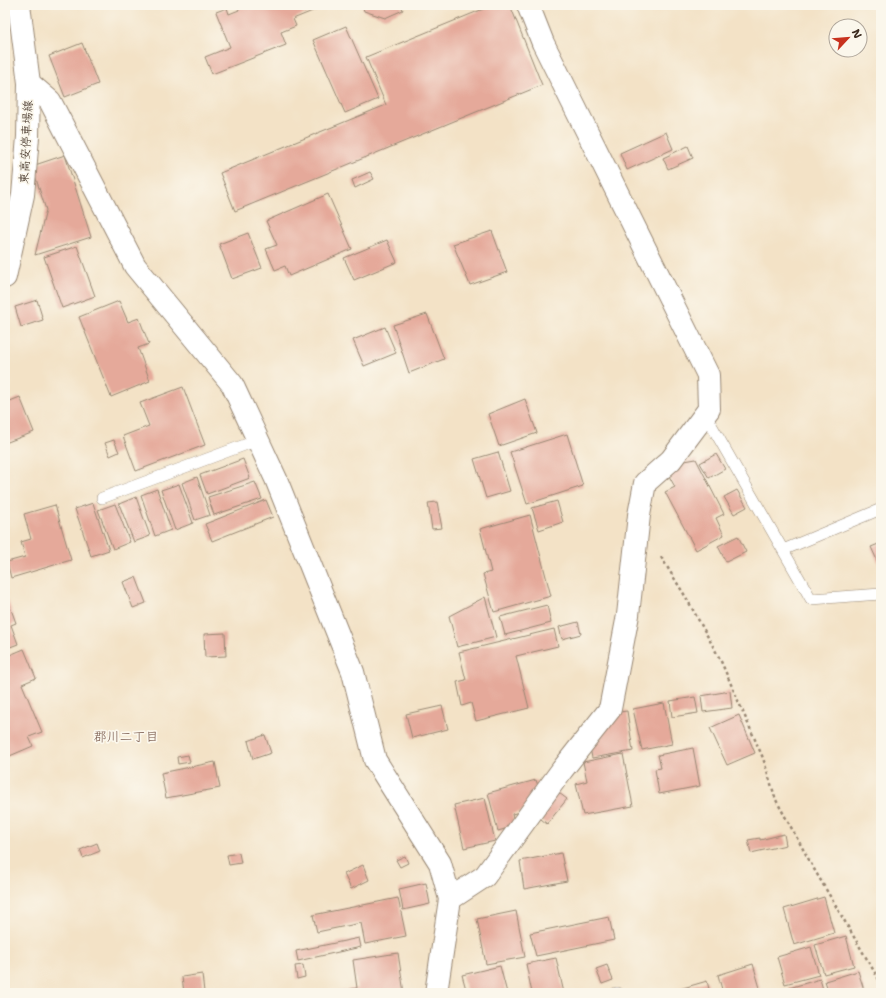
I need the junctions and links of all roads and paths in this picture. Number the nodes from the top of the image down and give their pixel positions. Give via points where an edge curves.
1 (19, 5) edge
2 (528, 5) edge
3 (29, 83) junction
4 (5, 277) edge
5 (705, 414) junction
6 (258, 440) junction
7 (102, 498) dead end
8 (881, 509) edge
9 (783, 550) junction
10 (660, 555) dead end
11 (881, 594) edge
12 (450, 899) junction
13 (881, 983) edge
14 (436, 993) edge

1 - 3 street, 東高安停車場線
2 - 5 street via 543,43 708,375 709,409
3 - 4 street, 東高安停車場線 via 23,196
3 - 6 street via 50,101 135,266 232,384
5 - 9 lane
5 - 12 street via 671,460 646,483 639,516 628,615 610,709 484,876
6 - 7 lane
6 - 12 street via 353,672 375,760 440,864
8 - 9 lane
9 - 11 lane via 811,599
10 - 13 path via 720,659 763,758 776,800
12 - 14 street

